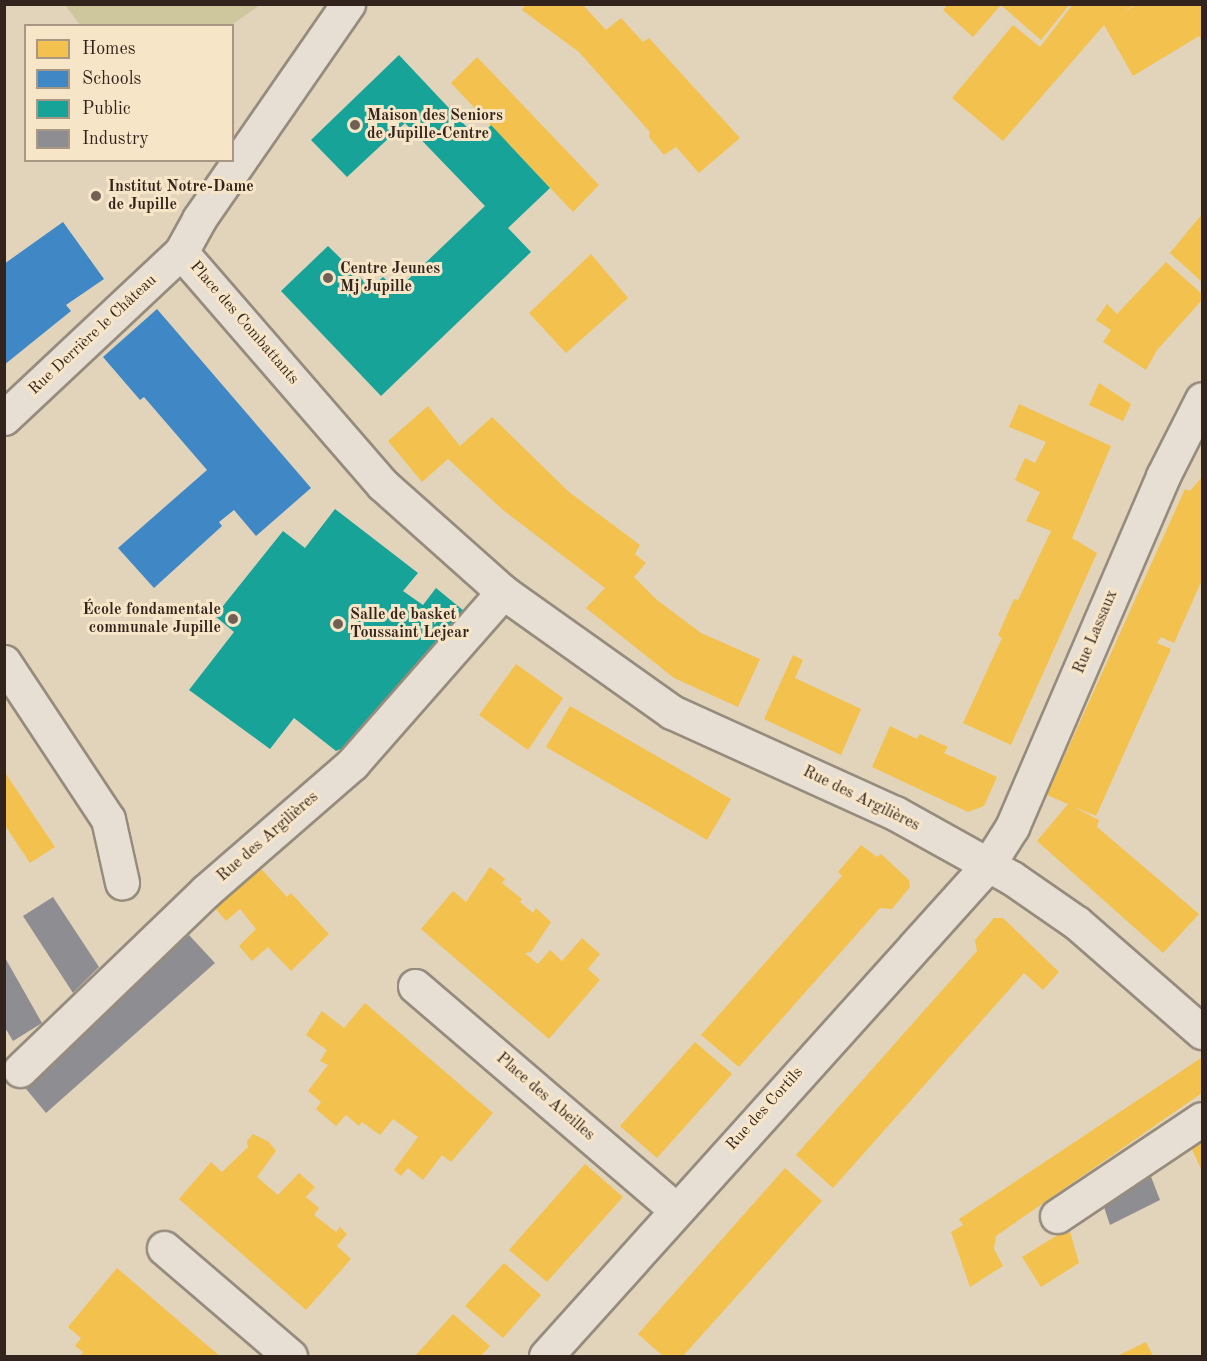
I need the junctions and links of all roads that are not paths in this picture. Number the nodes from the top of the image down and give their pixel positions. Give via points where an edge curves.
1 (348, 4) edge
2 (181, 252) junction
3 (1203, 399) edge
4 (4, 418) edge
5 (383, 485) joint
6 (503, 591) junction
7 (4, 662) edge
8 (988, 864) junction
9 (122, 882) dead end
10 (415, 986) dead end
11 (1203, 1032) edge
12 (20, 1070) dead end
13 (1203, 1119) edge
14 (675, 1209) junction
15 (1057, 1216) dead end
16 (164, 1248) dead end
17 (290, 1356) edge
18 (546, 1356) edge

1 - 2 street, Place des Combattants via 199,219
2 - 4 street, Rue Derrière le Château
2 - 5 street, Place des Combattants
3 - 8 street, Rue Lassaux via 1163,476 1012,827
5 - 6 street, Rue des Argilières
6 - 8 street, Rue des Argilières via 672,712 895,813
6 - 12 street, Rue des Argilières via 352,764 206,891
7 - 9 street via 108,819
8 - 11 street, Rue des Argilières via 1077,923
8 - 14 street, Rue des Cortils
10 - 14 street, Place des Abeilles
13 - 15 street
14 - 18 street, Rue des Cortils
16 - 17 street

